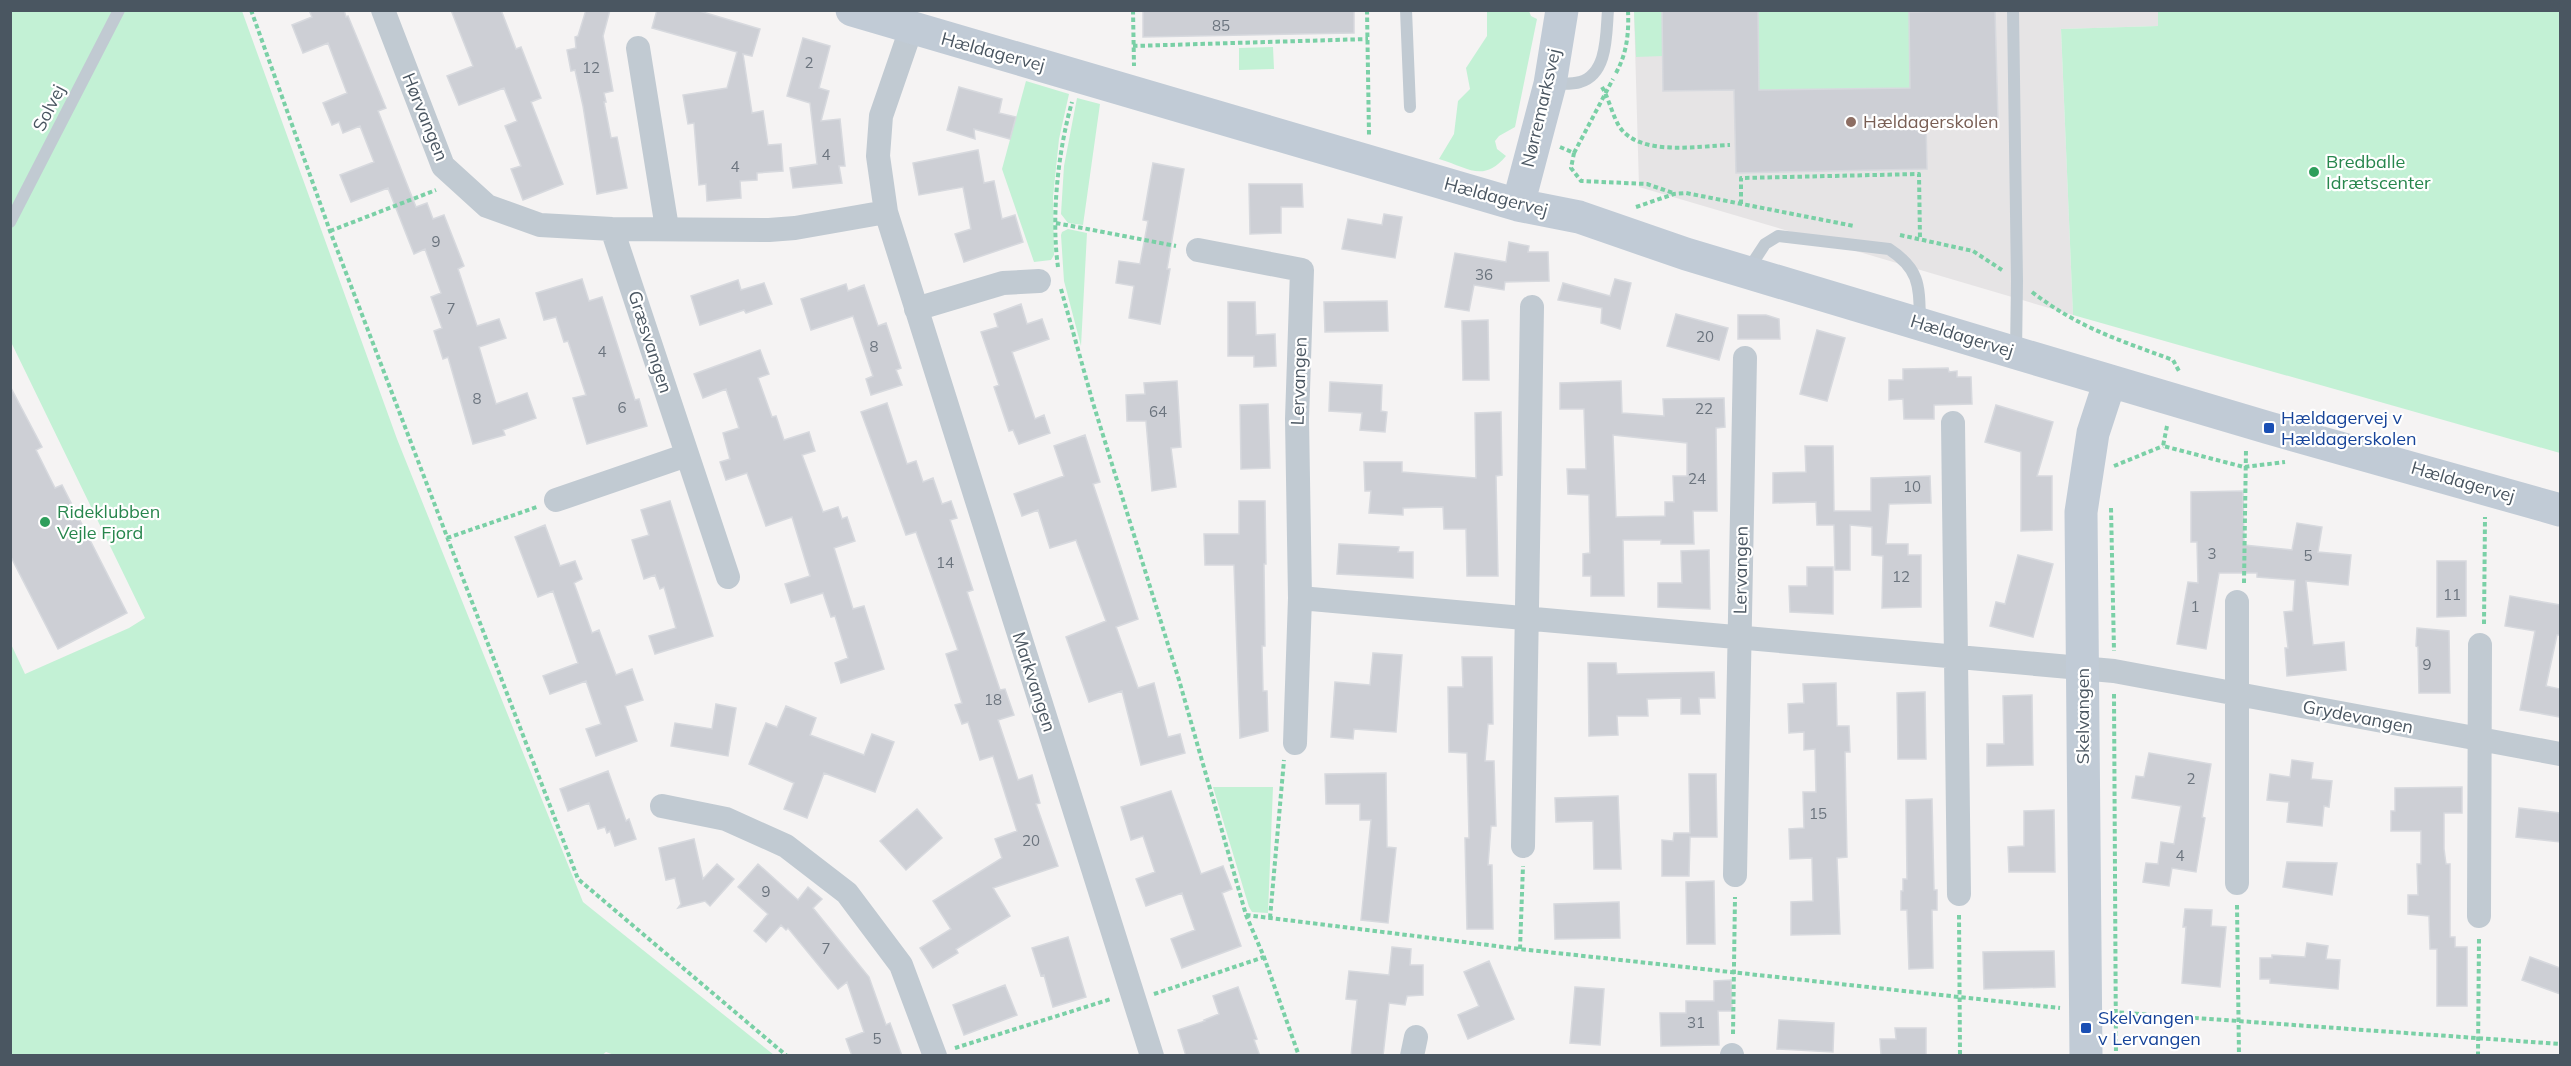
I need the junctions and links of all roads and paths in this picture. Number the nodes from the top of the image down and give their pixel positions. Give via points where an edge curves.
1 (119, 10) edge
2 (251, 10) edge
3 (383, 10) edge
4 (852, 10) edge
5 (1133, 10) edge
6 (1367, 10) edge
7 (1406, 10) edge
8 (1562, 10) edge
9 (1608, 10) edge
10 (2013, 11) edge
11 (911, 29) junction
12 (1368, 39) junction
13 (1133, 46) junction
14 (638, 48) dead end
15 (1594, 73) junction
16 (1079, 75) junction
17 (1550, 84) junction
18 (1134, 91) junction
19 (1410, 107) dead end
20 (1533, 141) junction
21 (1730, 145) dead end
22 (1364, 159) junction
23 (460, 180) junction
24 (1674, 194) dead end
25 (1741, 204) dead end
26 (1518, 205) junction
27 (886, 212) junction
28 (10, 222) edge
29 (1056, 223) junction
30 (667, 228) junction
31 (612, 229) junction
32 (330, 231) junction
33 (1920, 239) dead end
34 (1198, 250) joint
35 (1747, 272) junction
36 (1052, 279) junction
37 (1532, 307) dead end
38 (916, 309) junction
39 (1920, 323) junction
40 (2016, 353) junction
41 (1745, 358) dead end
42 (2110, 381) junction
43 (1953, 423) dead end
44 (2167, 425) dead end
45 (2246, 445) dead end
46 (2163, 446) junction
47 (687, 455) junction
48 (2087, 463) junction
49 (2292, 463) dead end
50 (2244, 467) junction
51 (556, 500) joint
52 (2110, 503) dead end
53 (2560, 510) edge
54 (2474, 514) dead end
55 (2485, 517) junction
56 (2496, 520) dead end
57 (447, 538) junction
58 (728, 577) dead end
59 (1300, 598) junction
60 (2237, 603) joint
61 (1527, 618) junction
62 (1740, 638) junction
63 (2480, 645) joint
64 (1955, 657) junction
65 (2098, 670) junction
66 (2237, 694) junction
67 (2480, 740) junction
68 (1296, 743) joint
69 (2560, 754) edge
70 (662, 806) dead end
71 (1523, 846) joint
72 (1735, 875) joint
73 (2237, 883) joint
74 (1959, 894) joint
75 (1246, 915) junction
76 (2479, 916) joint
77 (1270, 918) junction
78 (1520, 949) junction
79 (1264, 957) junction
80 (1734, 970) junction
81 (1134, 995) junction
82 (1959, 998) junction
83 (1109, 1000) dead end
84 (2101, 1011) junction
85 (2239, 1022) junction
86 (2478, 1037) junction
87 (2560, 1044) edge
88 (959, 1047) dead end
89 (1732, 1055) edge
90 (787, 1056) edge
91 (935, 1056) edge
92 (1152, 1056) edge
93 (1299, 1056) edge
94 (1960, 1056) edge
95 (2086, 1056) edge
96 (2116, 1056) edge
97 (2239, 1056) edge
98 (2478, 1056) edge

1 - 28 lane, Solvej
2 - 32 path
3 - 23 street, Hørvangen via 444,165
4 - 11 street, Hældagervej
5 - 13 path
6 - 12 path
7 - 19 lane
8 - 17 street, Nørremarksvej
9 - 15 lane via 1604,55
10 - 40 lane
11 - 16 street, Hældagervej
11 - 27 street, Markvangen via 880,116 878,156
12 - 13 path
12 - 22 path via 1369,144
13 - 18 path
14 - 30 street
15 - 17 lane via 1580,82
15 - 21 path via 1619,126 1635,140 1674,147
16 - 18 street, Hældagervej
16 - 29 path via 1064,137
17 - 20 street, Nørremarksvej
18 - 22 street, Hældagervej
20 - 24 path via 1574,153 1571,168 1581,181 1647,184
20 - 26 street, Nørremarksvej
22 - 26 street, Hældagervej
23 - 31 street, Hørvangen via 487,206 540,225
23 - 32 path
25 - 33 path via 1741,177 1918,174
26 - 35 street, Hældagervej via 1579,217
27 - 30 street, Hørvangen via 769,230
27 - 38 street, Markvangen
29 - 34 path
29 - 36 path
30 - 31 street, Hørvangen
31 - 47 street, Græsvangen
32 - 57 path
34 - 59 street, Lervangen via 1302,270 1297,483
35 - 39 street, Hældagervej
35 - 39 lane via 1765,244 1778,236 1889,249 1916,274
36 - 38 street via 1004,283
36 - 75 path via 1179,680
37 - 61 street
38 - 81 street, Markvangen
39 - 40 street, Hældagervej
40 - 42 street, Hældagervej
41 - 62 street, Lervangen
42 - 48 street, Skelvangen via 2092,433
42 - 53 street, Hældagervej
43 - 64 street
44 - 46 path
45 - 50 path
46 - 48 path via 2110,468
46 - 50 path
47 - 51 street
47 - 58 street, Græsvangen
48 - 65 street, Skelvangen via 2081,512
49 - 50 path
50 - 60 path via 2244,591
51 - 57 path
52 - 65 path
54 - 55 path
55 - 56 path
55 - 63 path via 2484,636
57 - 90 path via 578,879
59 - 61 street, Lervangen
59 - 68 street, Lervangen
60 - 66 street
61 - 62 street, Lervangen
61 - 71 street
62 - 64 street, Lervangen
62 - 72 street, Lervangen
63 - 67 street
64 - 65 street, Lervangen
64 - 74 street
65 - 66 street, Grydevangen
65 - 84 street, Skelvangen
65 - 84 path
66 - 67 street, Grydevangen
66 - 73 street
67 - 69 street, Grydevangen
67 - 76 street
68 - 77 path via 1285,753
70 - 91 street via 726,819 786,846 847,893 902,965
71 - 78 path
72 - 80 path
73 - 85 path
74 - 82 path
75 - 77 path
75 - 79 path
76 - 86 path
77 - 78 path
78 - 80 path
79 - 81 path via 1155,994
79 - 93 path
80 - 82 path
80 - 89 path
81 - 92 street, Markvangen
82 - 84 path
82 - 94 path
83 - 88 path
84 - 85 path
84 - 95 street, Skelvangen
84 - 96 path
85 - 86 path
85 - 97 path
86 - 87 path
86 - 98 path

